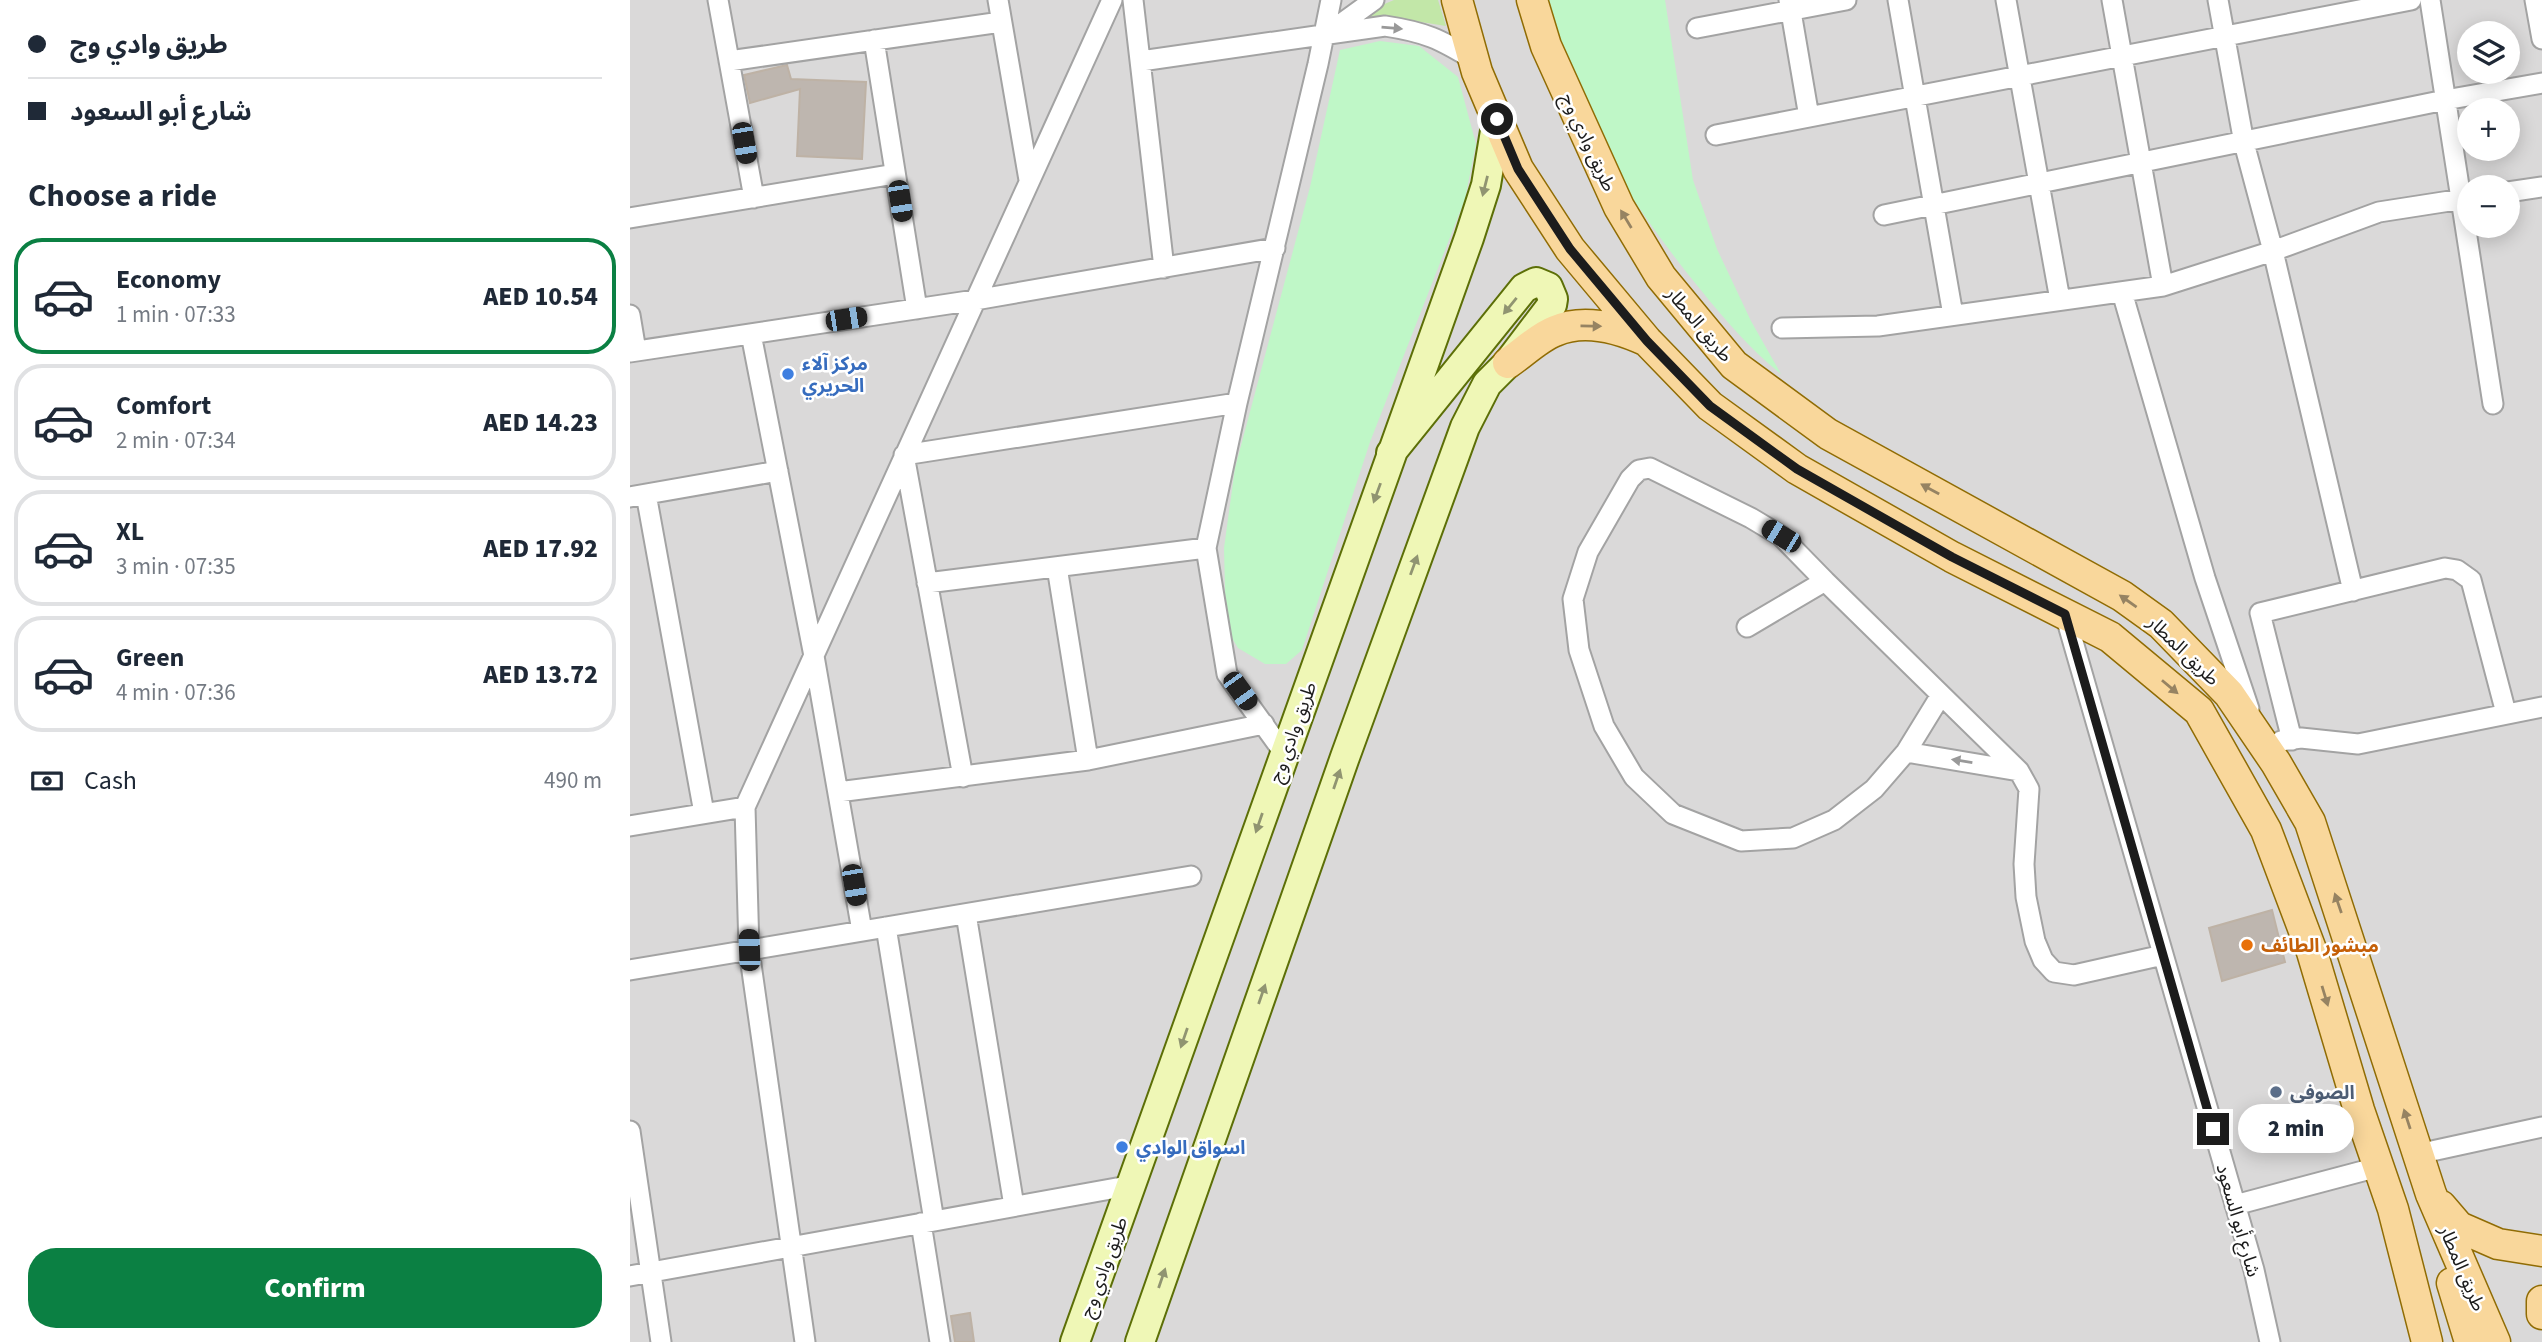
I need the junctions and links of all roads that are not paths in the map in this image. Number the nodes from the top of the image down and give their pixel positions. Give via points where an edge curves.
1 (718, 0) edge
2 (998, 0) edge
3 (1112, 0) edge
4 (1133, 0) edge
5 (1331, 0) edge
6 (1374, 0) edge
7 (1457, 0) edge
8 (1532, 0) edge
9 (1846, 0) edge
10 (1898, 0) edge
11 (2006, 0) edge
12 (2112, 0) edge
13 (2218, 0) edge
14 (2411, 0) edge
15 (2430, 0) edge
16 (2535, 0) edge
17 (1789, 5) edge
18 (2320, 8) edge
19 (1001, 22) junction
20 (1697, 28) dead end
21 (1324, 36) junction
22 (2225, 36) junction
23 (2542, 39) edge
24 (874, 40) junction
25 (2122, 56) junction
26 (1474, 60) junction
27 (729, 61) junction
28 (1141, 61) junction
29 (2020, 76) junction
30 (2542, 83) edge
31 (1914, 96) junction
32 (2445, 100) junction
33 (1809, 117) junction
34 (1497, 119) junction
35 (1716, 135) dead end
36 (2244, 143) junction
37 (2141, 164) junction
38 (895, 174) junction
39 (2460, 175) edge
40 (1030, 180) junction
41 (2039, 184) junction
42 (2542, 187) edge
43 (2520, 190) edge
44 (754, 198) junction
45 (2457, 200) edge
46 (1934, 205) junction
47 (1884, 215) dead end
48 (630, 218) edge
49 (2470, 238) edge
50 (1275, 248) junction
51 (2273, 251) junction
52 (1164, 268) junction
53 (1661, 277) joint
54 (2163, 286) junction
55 (2122, 292) junction
56 (975, 300) junction
57 (2060, 300) junction
58 (917, 309) junction
59 (630, 315) edge
60 (1953, 315) junction
61 (1782, 328) dead end
62 (751, 334) junction
63 (1647, 341) junction
64 (633, 352) edge
65 (1508, 363) junction
66 (1237, 403) junction
67 (2493, 404) dead end
68 (1391, 453) junction
69 (904, 455) junction
70 (778, 471) junction
71 (638, 496) edge
72 (1206, 548) junction
73 (1057, 567) junction
74 (1825, 582) junction
75 (927, 583) junction
76 (2353, 591) junction
77 (2065, 614) junction
78 (1747, 627) dead end
79 (814, 656) junction
80 (1941, 695) junction
81 (2542, 708) edge
82 (2505, 713) junction
83 (1264, 724) junction
84 (2271, 740) junction
85 (1906, 752) junction
86 (1284, 753) junction
87 (1088, 761) junction
88 (2018, 771) junction
89 (963, 776) junction
90 (838, 792) junction
91 (745, 807) junction
92 (704, 813) junction
93 (630, 826) edge
94 (1191, 876) dead end
95 (966, 914) junction
96 (886, 927) junction
97 (862, 931) junction
98 (749, 950) junction
99 (2163, 955) junction
100 (630, 970) edge
101 (2542, 1127) edge
102 (630, 1131) edge
103 (2418, 1154) junction
104 (2378, 1167) junction
105 (1133, 1185) junction
106 (2431, 1194) junction
107 (2235, 1205) junction
108 (1014, 1206) junction
109 (2393, 1209) junction
110 (928, 1222) junction
111 (791, 1247) junction
112 (2542, 1251) edge
113 (651, 1272) junction
114 (630, 1276) edge
115 (2542, 1301) edge
116 (2542, 1314) edge
117 (661, 1342) edge
118 (805, 1342) edge
119 (940, 1342) edge
120 (1075, 1342) edge
121 (1139, 1342) edge
122 (2270, 1342) edge
123 (2427, 1342) edge
124 (2445, 1342) edge
125 (2470, 1342) edge
126 (2495, 1342) edge

1 - 27 street
2 - 19 street
3 - 40 street
4 - 28 street
5 - 21 street
6 - 21 street
7 - 26 main road
53 -> 8 main road, طريق وادي وج via 1619,207 1583,131 1546,46
9 - 17 street
10 - 31 street
11 - 29 street
12 - 25 street
13 - 22 street
14 - 18 street
15 - 32 street
16 - 23 street
17 - 20 street
17 - 33 street
18 - 22 street
19 - 24 street
19 - 40 street
21 -> 26 street via 1385,26 1419,31
21 - 28 street
21 - 50 street
22 - 25 street
22 - 36 street
24 - 27 street
24 - 38 street
25 - 29 street
25 - 37 street
26 - 34 main road
27 - 44 street
28 - 52 street
29 - 31 street
29 - 41 street
30 - 32 street
31 - 33 street
31 - 46 street
32 - 36 street
32 - 39 street
33 - 35 street
34 - 63 main road via 1518,169 1570,249
34 -> 68 street, طريق وادي وج via 1486,185
36 - 37 street
36 - 51 street
37 - 41 street
37 - 54 street
38 - 44 street
38 - 58 street
40 - 56 street
41 - 46 street
41 - 57 street
42 - 43 street
44 - 48 street
45 - 51 street via 2379,212
46 - 47 street
46 - 60 street
49 - 67 street
50 - 52 street
50 - 66 street
51 - 54 street
51 - 76 street
52 - 56 street
84 -> 53 main road, طريق المطار via 2161,624 2122,596 1828,434 1734,365
54 - 55 street
55 - 57 street
55 - 84 street via 2205,578
56 - 58 street
56 - 69 street
57 - 60 street
58 - 62 street
59 - 64 street
60 - 61 street via 1878,326
62 - 64 street
62 - 70 street
65 -> 63 main road via 1554,331 1580,326 1622,329
63 - 77 main road, طريق المطار via 1710,406 1797,469 1952,557
65 -> 68 street via 1552,305 1552,292 1543,284 1524,288
121 -> 65 street via 1465,427 1487,384
66 - 69 street
66 - 72 street
68 -> 86 street, طريق وادي وج
69 - 75 street
69 - 79 street
70 - 71 street
70 - 79 street
71 - 92 street
72 - 73 street
72 - 83 street via 1227,674
73 - 75 street
73 - 87 street
74 - 78 street
74 - 80 street
74 - 85 street via 1781,536 1650,468 1639,470 1588,552 1573,599 1579,650 1604,726 1634,777 1673,814 1741,841 1793,838 1834,820 1874,789
75 - 89 street
76 - 82 street via 2445,568 2471,579
76 - 84 street via 2260,613
77 - 99 street, شارع أبو السعود
77 -> 104 main road, طريق المطار via 2110,637 2199,711 2266,830 2312,952
79 - 90 street
79 - 91 street
80 - 85 street
80 - 88 street
81 - 82 street
82 - 84 street via 2358,744
83 - 86 street
83 - 87 street
103 -> 84 main road, طريق المطار via 2310,822
88 -> 85 street
86 -> 105 street, طريق وادي وج
87 - 89 street
88 - 99 street via 2029,789 2026,897 2043,960 2054,972 2074,975
89 - 90 street
90 - 97 street
91 - 92 street
91 - 98 street
92 - 93 street
94 - 95 street
95 - 96 street
95 - 108 street
96 - 97 street
96 - 110 street
97 - 98 street
98 - 100 street
98 - 111 street
99 - 107 street, شارع أبو السعود
101 - 103 street
102 - 113 street
103 - 106 main road, طريق المطار
104 - 107 street
104 - 109 main road, طريق المطار
105 - 108 street
105 - 120 street, طريق وادي وج
106 - 112 main road via 2459,1227 2498,1244
106 - 125 main road, طريق المطار
106 - 126 main road, طريق المطار
107 - 122 street, شارع أبو السعود
108 - 110 street
109 - 123 main road, طريق المطار
109 - 124 main road, طريق المطار
110 - 111 street
110 - 119 street
111 - 113 street
111 - 118 street
113 - 114 street
113 - 117 street
115 - 116 main road

